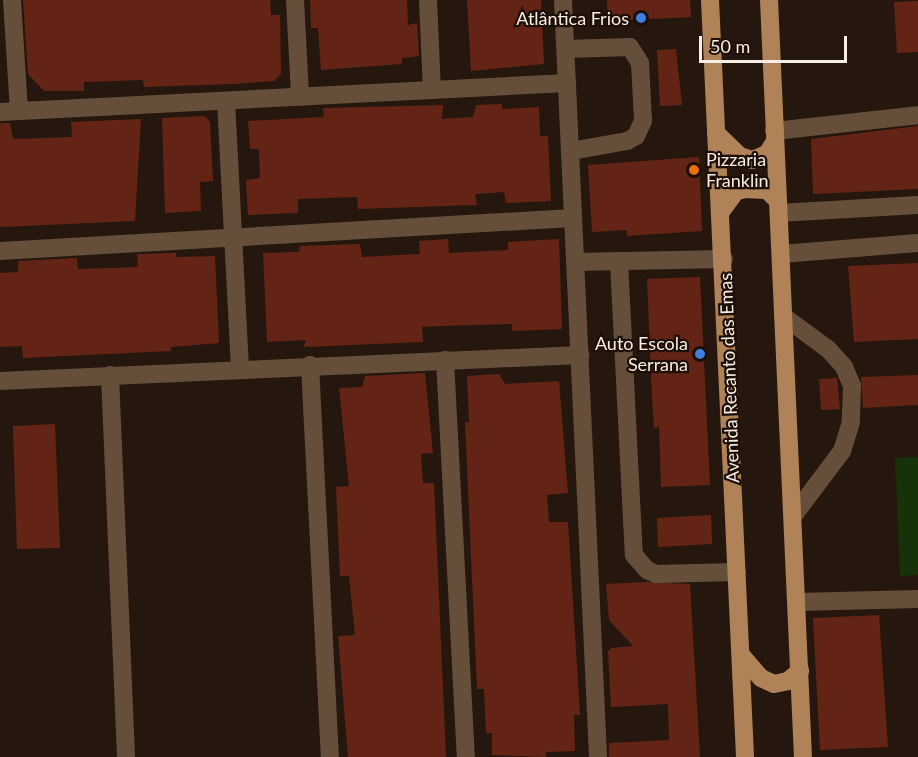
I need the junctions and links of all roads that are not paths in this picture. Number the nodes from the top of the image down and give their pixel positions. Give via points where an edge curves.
1 (12, 0) edge
2 (295, 0) edge
3 (428, 0) edge
4 (563, 0) edge
5 (710, 0) edge
6 (769, 0) edge
7 (566, 49) junction
8 (567, 83) junction
9 (432, 90) junction
10 (300, 97) junction
11 (226, 101) junction
12 (19, 111) junction
13 (0, 112) edge
14 (918, 115) edge
15 (716, 133) junction
16 (775, 136) junction
17 (570, 151) junction
18 (918, 205) edge
19 (778, 206) junction
20 (720, 213) junction
21 (573, 218) junction
22 (235, 239) junction
23 (918, 243) edge
24 (0, 251) edge
25 (781, 254) junction
26 (724, 259) junction
27 (576, 262) junction
28 (619, 262) junction
29 (783, 316) junction
30 (580, 355) junction
31 (445, 360) junction
32 (310, 365) junction
33 (240, 368) junction
34 (110, 375) junction
35 (0, 381) edge
36 (794, 515) junction
37 (737, 572) junction
38 (918, 599) edge
39 (797, 602) junction
40 (741, 655) junction
41 (800, 671) junction
42 (126, 757) edge
43 (330, 757) edge
44 (466, 757) edge
45 (598, 757) edge
46 (745, 757) edge
47 (803, 757) edge

1 - 12 street
2 - 10 street
3 - 9 street
4 - 7 street
5 - 15 main road, Avenida Recanto das Emas
6 - 16 main road
7 - 8 street
7 - 17 street via 630,47 640,63 643,121 636,136 627,141
8 - 9 street
8 - 17 street
9 - 10 street
10 - 11 street
11 - 12 street
11 - 22 street
12 - 13 street
14 - 16 street
15 - 16 main road via 740,156 752,160 767,154
15 - 20 main road, Avenida Recanto das Emas
16 - 19 main road
17 - 21 street
18 - 19 street
19 - 20 main road via 767,190 746,189 736,191
19 - 25 main road
20 - 26 main road, Avenida Recanto das Emas
21 - 22 street
21 - 27 street
22 - 24 street
22 - 33 street
23 - 25 street
25 - 29 main road
26 - 28 street
26 - 37 main road, Avenida Recanto das Emas
27 - 28 street
27 - 30 street
28 - 37 street via 634,555 656,574
29 - 36 main road
29 - 36 street via 828,349 844,367 852,386 851,422 842,451
30 - 31 street
30 - 45 street
31 - 32 street
31 - 44 street
32 - 33 street
32 - 43 street
33 - 34 street
34 - 35 street
34 - 42 street
36 - 39 main road
37 - 40 main road, Avenida Recanto das Emas
38 - 39 street
39 - 41 main road
40 - 41 main road via 761,678 774,684 788,681
40 - 46 main road, Avenida Recanto das Emas
41 - 47 main road

